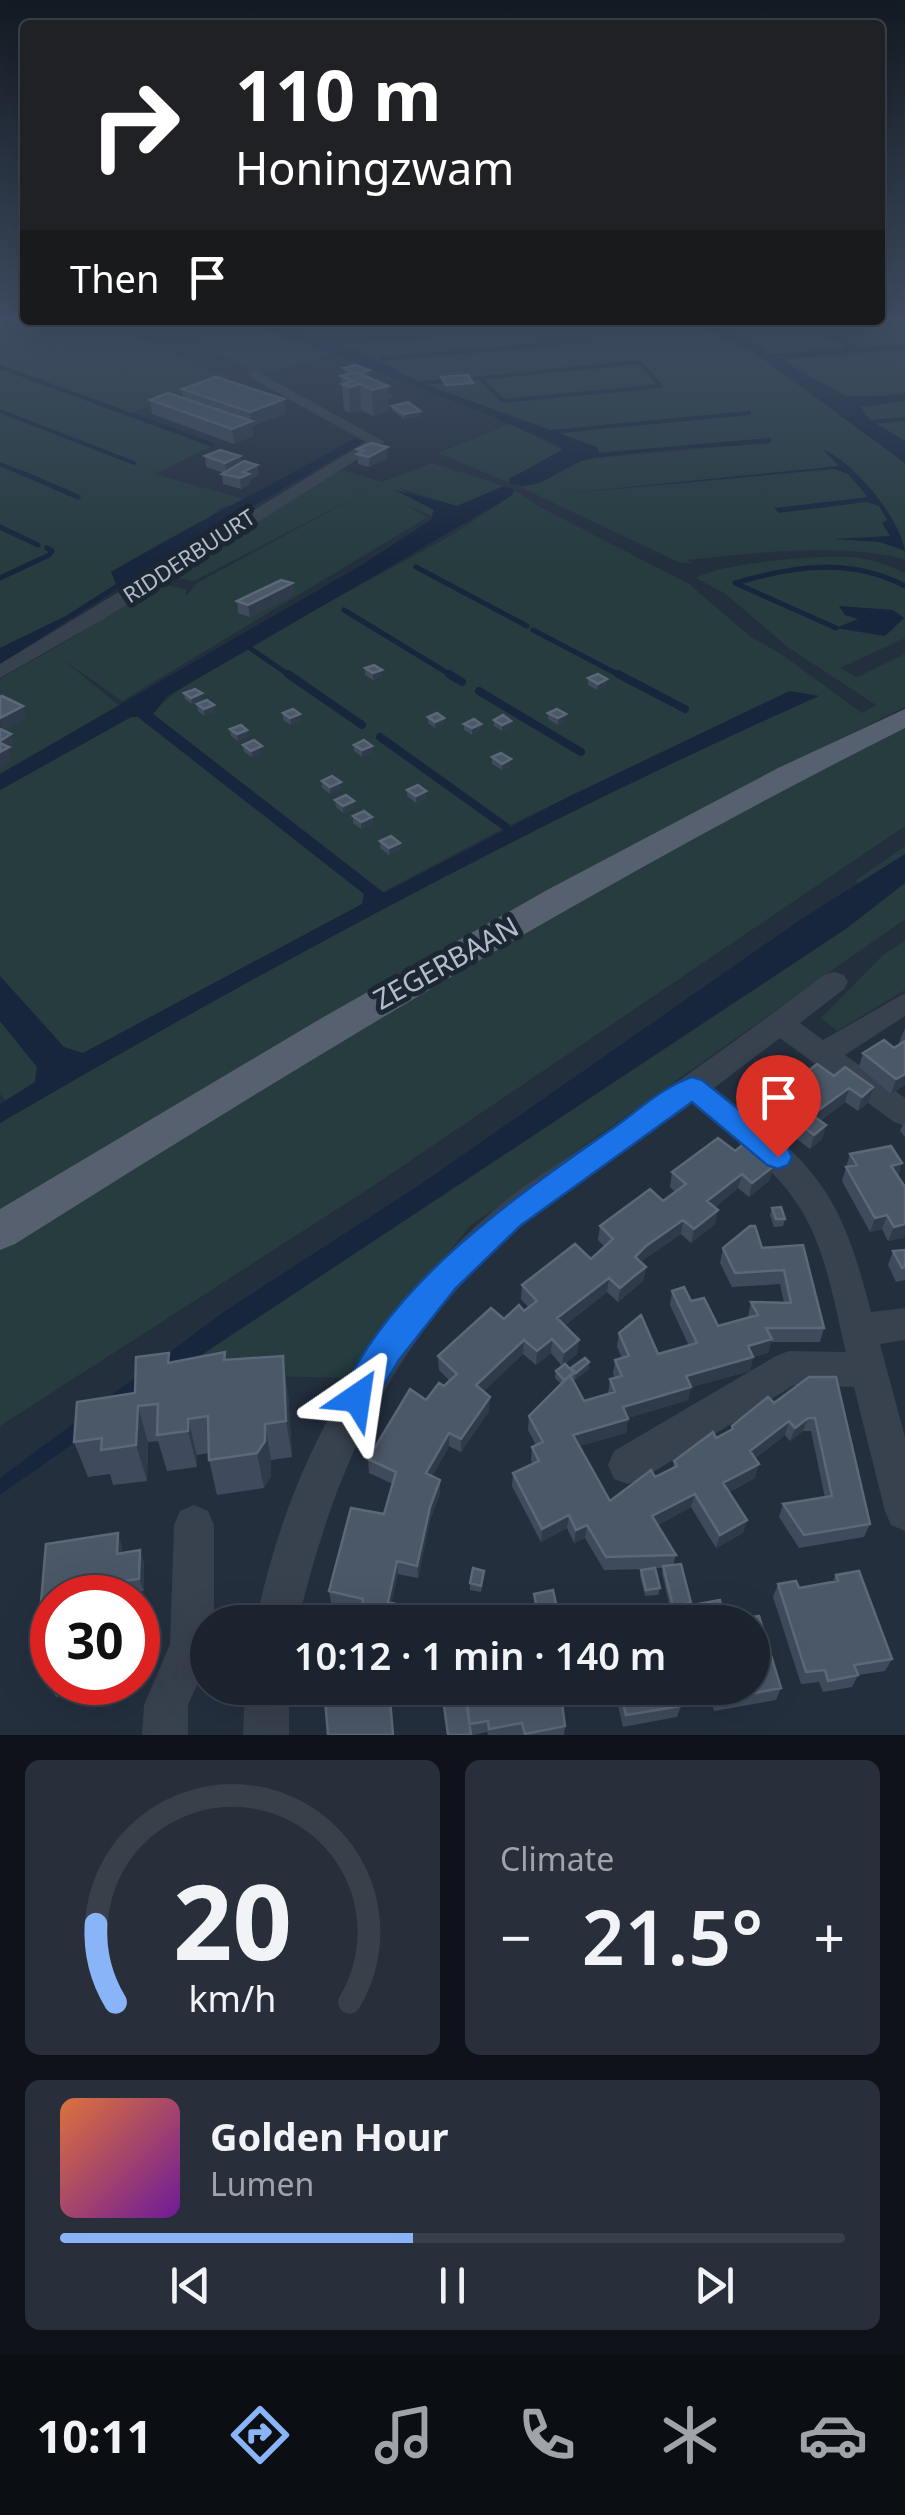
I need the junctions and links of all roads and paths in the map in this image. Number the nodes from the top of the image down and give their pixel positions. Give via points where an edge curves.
1 (300, 400) edge
2 (0, 672) edge
3 (905, 717) edge
4 (834, 982) dead end
5 (905, 1004) edge
6 (781, 1024) junction
7 (822, 1054) junction
8 (692, 1088) junction
9 (905, 1114) edge
10 (0, 1231) edge
11 (905, 1324) edge
12 (860, 1330) junction
13 (870, 1370) junction
14 (628, 1465) dead end
15 (904, 1502) edge
16 (194, 1526) dead end
17 (281, 1605) edge
18 (267, 1705) edge
19 (165, 1735) edge
20 (266, 1735) edge

1 - 2 street, RIDDERBUURT via 326,420 378,442
3 - 10 main road, ZEGERBAAN via 367,1006
4 - 6 street
5 - 7 street
6 - 7 street
6 - 8 street
7 - 9 street
8 - 12 street via 778,1157 812,1198 839,1256
8 - 17 street via 509,1217 444,1279 388,1349 329,1452 300,1525
11 - 12 street
12 - 13 street
13 - 14 street via 789,1368
13 - 15 street
16 - 19 street via 192,1644 166,1705
18 - 20 street

